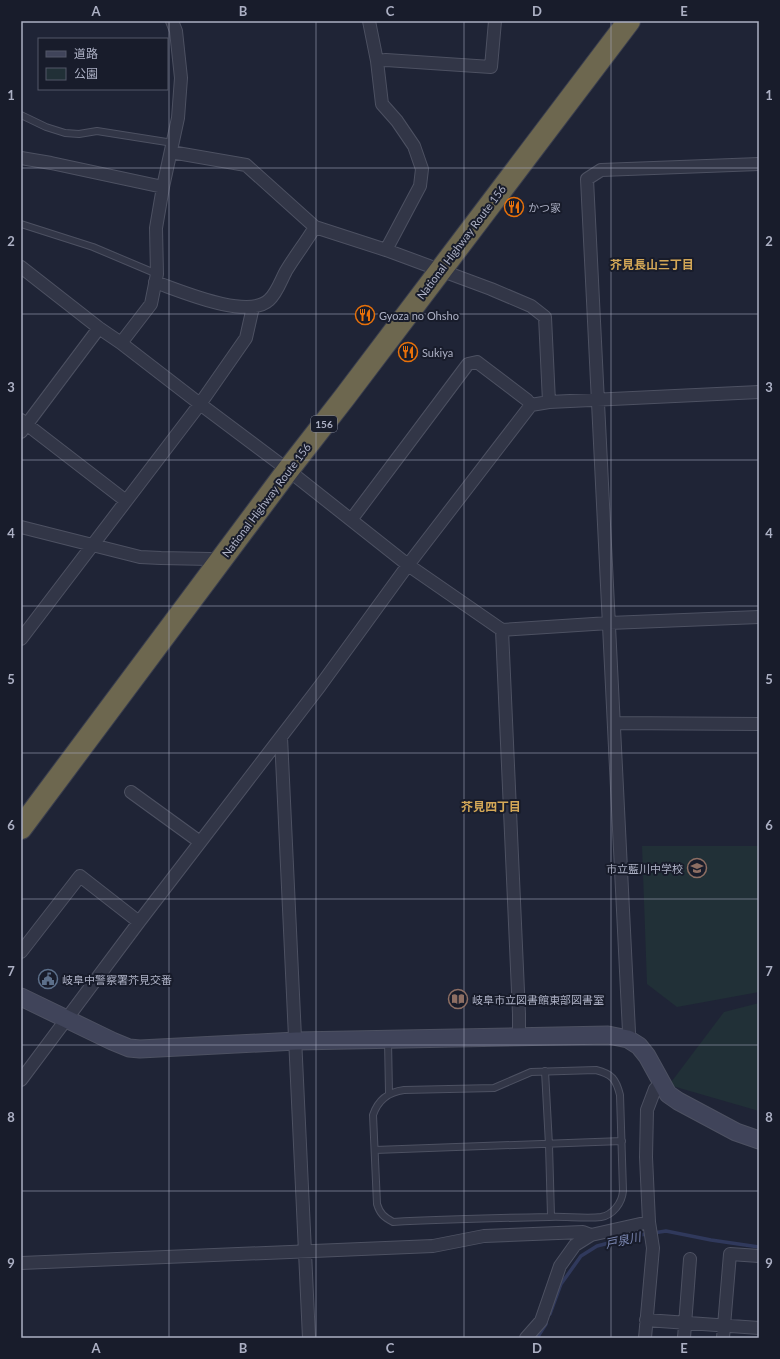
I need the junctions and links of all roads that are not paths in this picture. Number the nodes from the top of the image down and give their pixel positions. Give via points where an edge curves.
1 (172, 21) edge
2 (369, 21) edge
3 (495, 21) edge
4 (629, 21) edge
5 (377, 61) junction
6 (21, 115) edge
7 (172, 147) junction
8 (21, 158) edge
9 (759, 164) edge
10 (163, 187) junction
11 (21, 224) edge
12 (315, 227) junction
13 (386, 250) junction
14 (21, 267) edge
15 (439, 271) junction
16 (156, 278) junction
17 (252, 307) junction
18 (99, 328) junction
19 (121, 343) junction
20 (759, 392) edge
21 (597, 400) junction
22 (550, 402) junction
23 (200, 404) junction
24 (531, 405) junction
25 (23, 426) edge
26 (288, 470) junction
27 (126, 501) junction
28 (351, 520) junction
29 (21, 527) edge
30 (92, 545) junction
31 (219, 563) junction
32 (408, 564) junction
33 (759, 617) edge
34 (609, 623) junction
35 (502, 630) junction
36 (21, 639) edge
37 (614, 723) junction
38 (759, 724) edge
39 (281, 738) junction
40 (131, 792) dead end
41 (23, 822) edge
42 (200, 842) junction
43 (139, 922) junction
44 (21, 952) edge
45 (21, 997) edge
46 (66, 1019) junction
47 (519, 1036) junction
48 (388, 1039) junction
49 (628, 1039) junction
50 (296, 1041) junction
51 (545, 1071) junction
52 (21, 1080) edge
53 (661, 1083) junction
54 (389, 1093) junction
55 (759, 1140) edge
56 (622, 1142) junction
57 (549, 1145) junction
58 (375, 1150) junction
59 (551, 1216) junction
60 (649, 1222) junction
61 (591, 1235) junction
62 (305, 1252) junction
63 (759, 1256) edge
64 (690, 1259) dead end
65 (21, 1263) edge
66 (646, 1320) junction
67 (686, 1322) junction
68 (724, 1325) junction
69 (759, 1328) edge
70 (310, 1338) edge
71 (526, 1338) edge
72 (645, 1338) edge
73 (684, 1338) edge
74 (723, 1338) edge

1 - 7 street via 176,31 181,78 178,118
2 - 5 street
3 - 5 street via 490,67
4 - 15 highway, National Highway Route 156 / 156
5 - 13 street via 382,104 414,146 422,169 420,186
6 - 7 lane via 65,133 96,131
7 - 10 street
7 - 12 street via 246,165
8 - 10 street
9 - 21 street via 601,170 587,179
10 - 16 street via 156,228
11 - 16 lane via 92,247
12 - 13 street
12 - 17 street via 271,299
13 - 15 street
14 - 18 street
15 - 22 street via 531,306 545,317
15 - 26 highway, National Highway Route 156 / 156
16 - 17 street via 207,300 230,306
16 - 19 street via 151,304
17 - 23 street via 246,338
18 - 19 street
18 - 25 street
19 - 23 street
20 - 21 street
21 - 22 street
21 - 34 street
22 - 24 street
23 - 26 street
23 - 27 street
24 - 28 street via 477,362 468,364
24 - 32 street
25 - 27 street
26 - 28 street
26 - 31 highway, National Highway Route 156 / 156
27 - 30 street
28 - 32 street
29 - 30 street
30 - 31 street via 140,557 210,559
30 - 36 street
31 - 41 highway, National Highway Route 156 / 156
32 - 35 street
32 - 39 street
33 - 34 street
34 - 35 street
34 - 37 street
35 - 47 street
37 - 38 street
37 - 49 street
39 - 42 street
39 - 50 street
40 - 42 street
42 - 43 street
43 - 44 street via 80,876
43 - 46 street
45 - 46 street
46 - 50 street via 129,1048
46 - 52 street
47 - 48 street
47 - 49 street via 608,1035
48 - 50 street
48 - 54 lane
49 - 53 street via 639,1046 647,1056
50 - 62 street
51 - 54 lane via 531,1072 494,1088 404,1090
51 - 56 lane via 596,1070 613,1078 620,1095
51 - 57 lane
53 - 55 street via 668,1094 678,1101 736,1132
53 - 60 street via 655,1090 647,1110
54 - 58 lane via 376,1106 373,1115
56 - 57 lane
56 - 59 lane via 623,1191 617,1207 602,1217
57 - 58 lane
57 - 59 lane
58 - 59 lane via 377,1204 385,1218 393,1222
60 - 61 street
60 - 66 street via 653,1248
61 - 62 street via 583,1232 484,1236 433,1246
61 - 71 street via 575,1244 560,1266 541,1321
62 - 65 street
62 - 70 street
63 - 68 street via 730,1254
64 - 67 street
66 - 67 street
66 - 72 street
67 - 68 street
67 - 73 street
68 - 69 street
68 - 74 street

